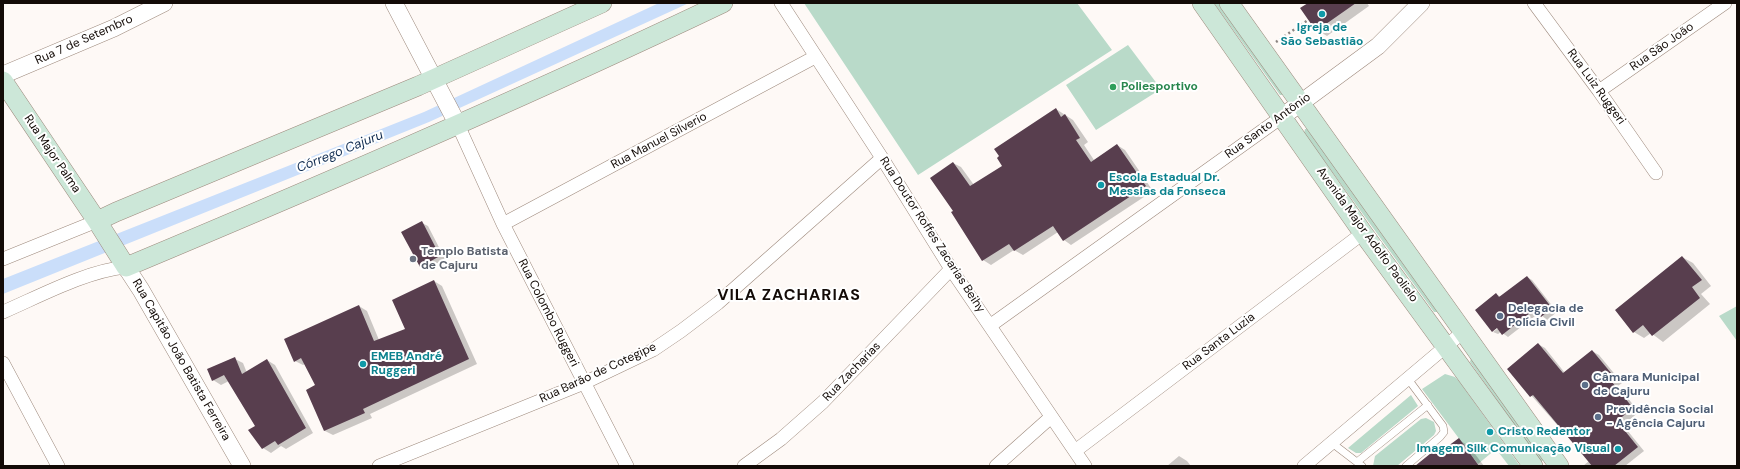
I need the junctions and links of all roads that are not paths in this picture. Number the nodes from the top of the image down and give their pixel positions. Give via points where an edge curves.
1 (164, 3) edge
2 (394, 3) edge
3 (602, 3) edge
4 (723, 3) edge
5 (781, 3) edge
6 (1202, 3) edge
7 (1229, 3) edge
8 (1422, 3) edge
9 (1534, 3) edge
10 (1725, 3) edge
11 (815, 57) junction
12 (3, 76) edge
13 (3, 81) edge
14 (436, 82) junction
15 (1599, 91) junction
16 (1301, 103) junction
17 (1283, 116) junction
18 (455, 120) junction
19 (882, 158) junction
20 (1656, 173) dead end
21 (98, 224) junction
22 (503, 224) junction
23 (1363, 233) junction
24 (3, 259) edge
25 (122, 261) junction
26 (951, 269) junction
27 (3, 312) edge
28 (991, 325) junction
29 (1463, 332) junction
30 (1447, 345) junction
31 (3, 364) edge
32 (1408, 379) junction
33 (584, 383) junction
34 (1428, 405) junction
35 (1050, 417) junction
36 (1332, 443) junction
37 (1075, 451) junction
38 (1359, 464) edge
39 (58, 466) edge
40 (242, 466) edge
41 (379, 466) edge
42 (627, 466) edge
43 (744, 466) edge
44 (996, 466) edge
45 (1085, 466) edge
46 (1304, 466) edge
47 (1406, 466) edge
48 (1533, 466) edge
49 (1559, 466) edge

1 - 12 street, Rua 7 de Setembro via 114,28
2 - 14 street
3 - 14 main road
4 - 18 main road
5 - 11 street, Rua Doutor Roffes Zacarias Beihy
6 - 17 main road, Avenida Major Adolfo Paolielo
7 - 16 main road, Avenida Major Adolfo Paolielo
8 - 16 street, Rua Santo Antônio via 1378,46
9 - 15 street, Rua Luiz Ruggeri
10 - 15 street, Rua São João
11 - 19 street, Rua Doutor Roffes Zacarias Beihy
11 - 22 street, Rua Manuel Silverio
13 - 21 main road, Rua Major Palma
14 - 18 street
14 - 21 main road via 116,212
15 - 20 street, Rua Luiz Ruggeri
16 - 17 street, Rua Santo Antônio
16 - 29 main road, Avenida Major Adolfo Paolielo
17 - 23 main road, Avenida Major Adolfo Paolielo
17 - 28 street, Rua Santo Antônio
18 - 22 street, Rua Colombo Ruggeri
18 - 25 main road via 309,191
19 - 26 street, Rua Doutor Roffes Zacarias Beihy
19 - 33 street, Rua Barão de Cotegipe via 718,303 652,350
21 - 24 street
21 - 25 main road, Rua Major Palma
22 - 33 street, Rua Colombo Ruggeri
23 - 30 main road, Avenida Major Adolfo Paolielo
23 - 37 street, Rua Santa Luzia
25 - 27 street via 108,270
25 - 40 street, Rua Capitão João Batista Ferreira
26 - 28 street, Rua Doutor Roffes Zacarias Beihy
26 - 43 street, Rua Zacharias via 823,402 781,439
28 - 35 street, Rua Doutor Roffes Zacarias Beihy
29 - 30 street
29 - 49 main road, Avenida Major Adolfo Paolielo
30 - 32 street
30 - 48 main road, Avenida Major Adolfo Paolielo
31 - 39 street
32 - 34 lane
32 - 36 street
33 - 41 street, Rua Barão de Cotegipe
33 - 42 street, Rua Colombo Ruggeri
34 - 38 lane
34 - 47 lane via 1443,426 1444,432
35 - 37 street, Rua Doutor Roffes Zacarias Beihy
35 - 44 street
36 - 38 lane
36 - 46 street
37 - 45 street, Rua Doutor Roffes Zacarias Beihy

